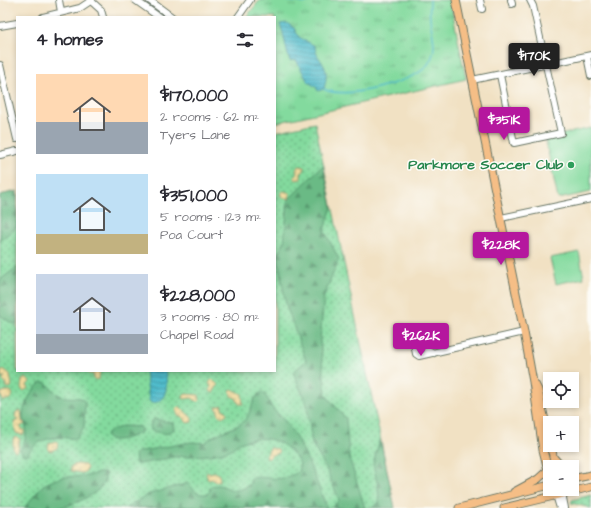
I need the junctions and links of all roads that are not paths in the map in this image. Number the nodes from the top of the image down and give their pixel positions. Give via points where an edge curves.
1 (59, 0) edge
2 (92, 0) edge
3 (135, 0) edge
4 (149, 0) edge
5 (240, 0) edge
6 (456, 0) edge
7 (480, 0) edge
8 (538, 0) edge
9 (530, 1) edge
10 (248, 2) edge
11 (482, 8) dead end
12 (61, 12) junction
13 (48, 16) edge
14 (103, 16) edge
15 (158, 16) edge
16 (171, 16) edge
17 (239, 16) edge
18 (16, 22) edge
19 (0, 26) edge
20 (589, 56) edge
21 (0, 65) edge
22 (546, 65) junction
23 (500, 75) junction
24 (591, 76) edge
25 (472, 80) junction
26 (16, 135) edge
27 (16, 151) edge
28 (0, 155) edge
29 (591, 199) edge
30 (501, 218) junction
31 (524, 332) junction
32 (434, 353) dead end
33 (534, 382) junction
34 (544, 416) edge
35 (552, 452) edge
36 (553, 457) junction
37 (546, 460) edge
38 (554, 460) edge
39 (556, 460) edge
40 (543, 474) edge
41 (591, 475) edge
42 (579, 477) edge
43 (543, 487) edge
44 (591, 487) edge
45 (579, 489) edge
46 (509, 496) junction
47 (544, 496) edge
48 (558, 496) edge
49 (560, 496) edge
50 (459, 508) edge
51 (504, 508) edge
52 (560, 508) edge
53 (565, 508) edge

1 - 12 street
2 - 12 street via 80,8
2 - 14 street
3 - 15 street
4 - 16 street
5 - 10 street
6 - 25 main road
7 - 11 street
8 - 9 street
9 - 22 street via 534,6
10 - 17 street
12 - 13 street
18 - 19 street
20 - 22 street
20 - 24 street
21 - 26 street
22 - 23 street
22 - 23 street via 561,133 514,143
23 - 25 street
25 - 30 main road
27 - 28 street
29 - 30 street
30 - 31 main road
31 - 32 street
31 - 33 main road
33 - 34 main road
33 - 37 main road
35 - 36 main road
36 - 38 main road
36 - 39 main road
40 - 46 main road
41 - 42 main road
43 - 46 main road
44 - 45 main road
46 - 50 main road
47 - 51 main road
48 - 52 street
49 - 53 street

